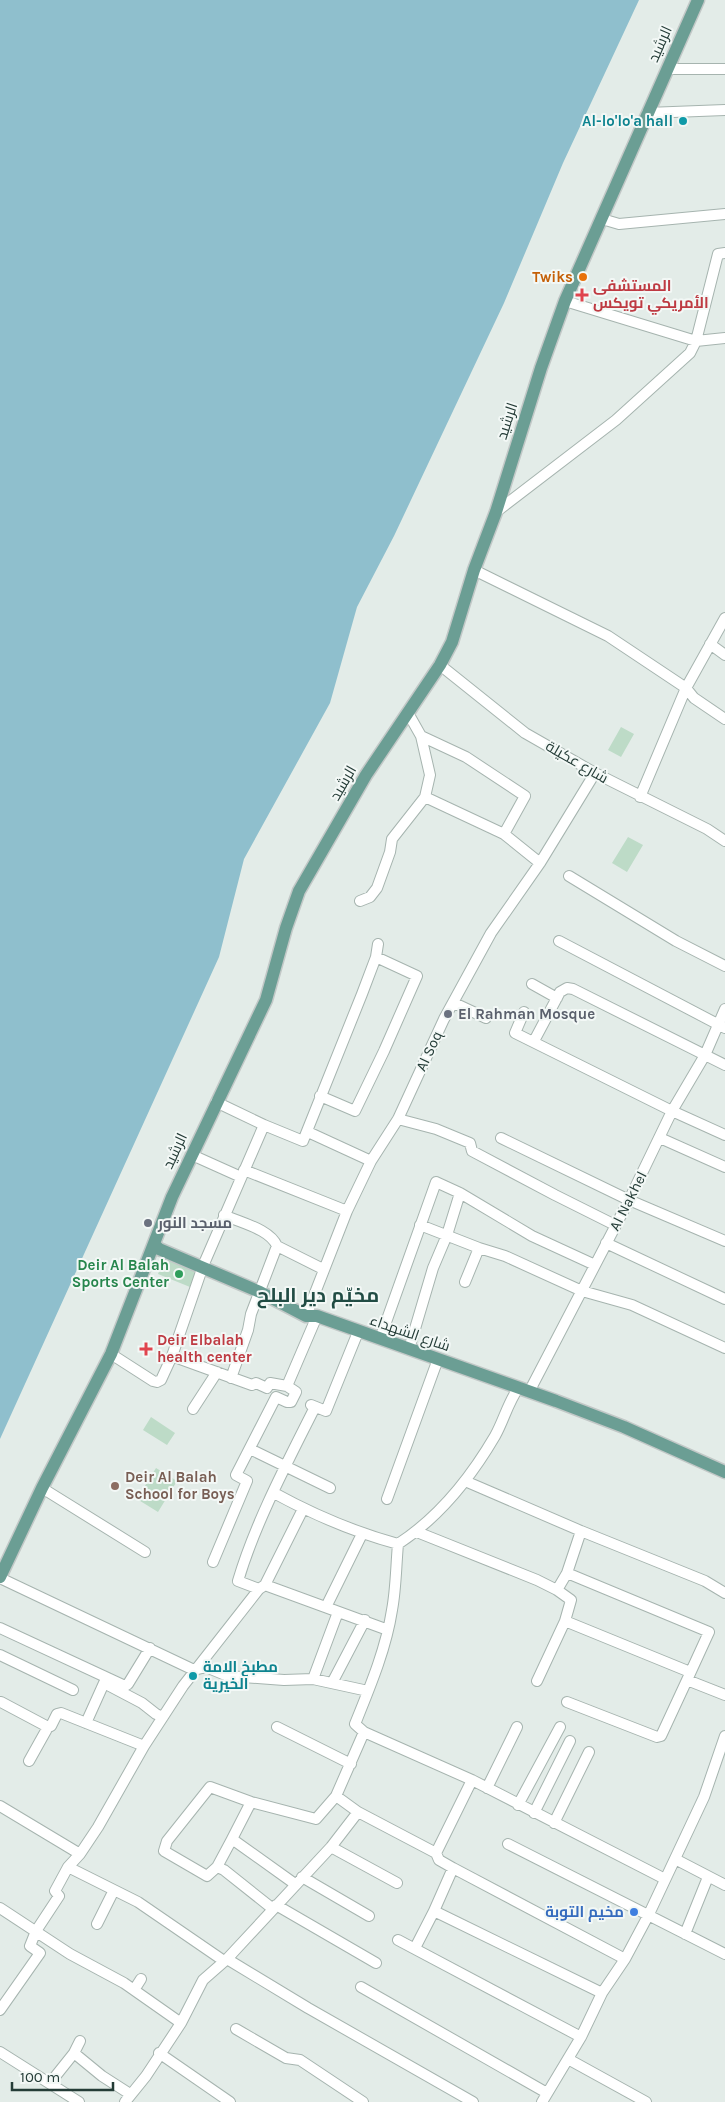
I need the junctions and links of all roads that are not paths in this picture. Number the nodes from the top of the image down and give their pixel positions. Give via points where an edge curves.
1 (698, 0) edge
2 (667, 69) junction
3 (725, 69) edge
4 (725, 110) edge
5 (647, 113) junction
6 (725, 214) edge
7 (602, 219) junction
8 (725, 253) edge
9 (566, 300) junction
10 (725, 338) edge
11 (696, 341) junction
12 (496, 512) junction
13 (474, 570) junction
14 (725, 618) edge
15 (710, 644) junction
16 (725, 655) edge
17 (440, 664) junction
18 (686, 688) junction
19 (408, 713) junction
20 (725, 719) edge
21 (421, 736) junction
22 (595, 773) junction
23 (425, 797) junction
24 (640, 797) junction
25 (504, 834) junction
26 (725, 841) edge
27 (540, 863) junction
28 (569, 876) dead end
29 (360, 901) dead end
30 (559, 941) dead end
31 (378, 944) dead end
32 (376, 957) junction
33 (725, 966) edge
34 (532, 984) dead end
35 (557, 998) junction
36 (454, 1003) junction
37 (725, 1009) edge
38 (524, 1012) dead end
39 (486, 1018) dead end
40 (722, 1027) edge
41 (534, 1041) junction
42 (705, 1055) junction
43 (725, 1065) edge
44 (320, 1096) junction
45 (216, 1102) junction
46 (672, 1111) junction
47 (398, 1119) junction
48 (264, 1125) junction
49 (308, 1132) junction
50 (725, 1135) edge
51 (501, 1138) dead end
52 (660, 1138) junction
53 (192, 1155) junction
54 (371, 1161) junction
55 (725, 1167) edge
56 (243, 1173) junction
57 (460, 1193) junction
58 (629, 1200) junction
59 (347, 1212) junction
60 (224, 1215) junction
61 (420, 1225) junction
62 (615, 1225) junction
63 (447, 1235) junction
64 (725, 1241) edge
65 (606, 1243) junction
66 (154, 1244) junction
67 (277, 1246) junction
68 (479, 1248) junction
69 (595, 1265) junction
70 (202, 1266) junction
71 (323, 1269) junction
72 (465, 1282) dead end
73 (582, 1291) junction
74 (260, 1292) junction
75 (725, 1299) edge
76 (311, 1316) junction
77 (358, 1332) junction
78 (380, 1339) junction
79 (725, 1348) edge
80 (409, 1349) junction
81 (111, 1354) junction
82 (172, 1356) junction
83 (438, 1359) junction
84 (216, 1372) junction
85 (231, 1378) junction
86 (287, 1386) junction
87 (521, 1391) junction
88 (193, 1409) dead end
89 (250, 1449) junction
90 (285, 1467) junction
91 (725, 1472) edge
92 (725, 1479) edge
93 (465, 1481) junction
94 (42, 1488) junction
95 (330, 1488) dead end
96 (274, 1493) junction
97 (387, 1499) dead end
98 (303, 1509) junction
99 (581, 1531) junction
100 (417, 1532) junction
101 (362, 1534) junction
102 (398, 1544) junction
103 (144, 1552) dead end
104 (213, 1562) dead end
105 (567, 1573) junction
106 (0, 1578) edge
107 (262, 1587) junction
108 (556, 1590) junction
109 (725, 1593) edge
110 (326, 1607) junction
111 (338, 1612) junction
112 (365, 1620) junction
113 (565, 1621) junction
114 (0, 1628) edge
115 (388, 1630) junction
116 (150, 1648) junction
117 (0, 1655) edge
118 (194, 1670) junction
119 (688, 1676) junction
120 (314, 1679) junction
121 (537, 1682) dead end
122 (332, 1683) junction
123 (73, 1690) dead end
124 (368, 1692) junction
125 (725, 1695) edge
126 (1, 1702) edge
127 (567, 1702) dead end
128 (163, 1717) junction
129 (86, 1723) junction
130 (517, 1726) dead end
131 (560, 1726) dead end
132 (48, 1727) junction
133 (277, 1727) dead end
134 (364, 1732) junction
135 (725, 1736) edge
136 (570, 1741) dead end
137 (144, 1746) junction
138 (589, 1752) dead end
139 (29, 1760) dead end
140 (722, 1760) edge
141 (351, 1764) junction
142 (472, 1780) junction
143 (486, 1788) junction
144 (336, 1796) junction
145 (251, 1802) junction
146 (518, 1805) junction
147 (0, 1806) edge
148 (358, 1812) junction
149 (534, 1813) junction
150 (554, 1823) junction
151 (232, 1839) junction
152 (508, 1844) dead end
153 (331, 1847) junction
154 (436, 1853) junction
155 (80, 1854) junction
156 (675, 1859) junction
157 (68, 1867) junction
158 (217, 1867) junction
159 (453, 1868) junction
160 (708, 1877) junction
161 (665, 1879) junction
162 (299, 1881) junction
163 (397, 1883) dead end
164 (725, 1885) edge
165 (114, 1890) junction
166 (275, 1907) junction
167 (0, 1908) edge
168 (434, 1911) junction
169 (649, 1914) junction
170 (369, 1916) dead end
171 (97, 1924) dead end
172 (36, 1931) junction
173 (684, 1934) junction
174 (398, 1940) dead end
175 (415, 1948) junction
176 (725, 1954) edge
177 (625, 1959) junction
178 (225, 1960) junction
179 (376, 1963) dead end
180 (141, 1979) dead end
181 (361, 1987) dead end
182 (134, 1990) junction
183 (602, 1993) junction
184 (0, 2010) edge
185 (181, 2023) junction
186 (236, 2029) dead end
187 (581, 2037) junction
188 (80, 2041) dead end
189 (0, 2052) edge
190 (74, 2053) junction
191 (159, 2053) junction
192 (568, 2059) junction
193 (50, 2083) junction
194 (128, 2098) edge
195 (545, 2098) edge
196 (79, 2102) edge
197 (230, 2102) edge
198 (362, 2102) edge
199 (473, 2102) edge
200 (646, 2102) edge

1 - 2 main road, الرشيد
2 - 3 street
2 - 5 main road, الرشيد
4 - 5 street
5 - 7 main road, الرشيد
6 - 7 street via 619,224
7 - 9 main road, الرشيد
8 - 11 street via 718,254
9 - 11 street
9 - 12 main road, الرشيد
10 - 11 street
11 - 12 street via 690,353 616,420
12 - 13 main road, الرشيد
13 - 17 main road, الرشيد via 452,642
13 - 18 street via 608,636
14 - 15 street
15 - 16 street
15 - 18 street
17 - 19 main road, الرشيد
17 - 22 street, شارع عكيلة via 525,733
18 - 20 street via 694,698
18 - 24 street
19 - 21 street
19 - 45 main road, الرشيد via 366,775 298,891 266,1000
21 - 23 street via 430,775
21 - 25 street via 466,757 525,796
22 - 24 street, شارع عكيلة
22 - 27 street, Al Soq
23 - 25 street
23 - 29 street via 392,838 377,888 370,897
24 - 26 street, شارع عكيلة via 708,829
25 - 27 street
27 - 36 street, Al Soq via 491,933
28 - 33 street via 676,941
30 - 40 street
31 - 32 street
32 - 44 street
32 - 44 street via 417,976 355,1111
34 - 35 street
35 - 41 street
35 - 42 street via 567,988 573,989
36 - 39 street
36 - 47 street, Al Soq
37 - 40 street, Al Nakhel
38 - 41 street via 515,1032
40 - 42 street, Al Nakhel
41 - 46 street
42 - 43 street
42 - 46 street, Al Nakhel
44 - 49 street
45 - 48 street
45 - 53 main road, الرشيد
46 - 50 street
46 - 52 street, Al Nakhel
47 - 54 street, Al Soq
47 - 62 street via 436,1129 470,1143 472,1151
48 - 49 street via 303,1141
48 - 56 street
49 - 54 street
51 - 58 street
52 - 55 street
52 - 58 street, Al Nakhel
53 - 56 street
53 - 66 main road, الرشيد
54 - 59 street, Al Soq
56 - 59 street
56 - 60 street
57 - 61 street via 436,1182
57 - 63 street
57 - 69 street via 532,1236
58 - 62 street, Al Nakhel
58 - 64 street
59 - 71 street, Al Soq
60 - 67 street via 267,1234
60 - 70 street
61 - 63 street
61 - 78 street
62 - 65 street, Al Nakhel
63 - 68 street
63 - 80 street via 433,1268
65 - 69 street, Al Nakhel
65 - 75 street
66 - 70 main road, شارع الشهداء via 158,1249
66 - 81 main road, الرشيد
67 - 71 street
67 - 74 street
68 - 72 street
68 - 73 street via 505,1256
69 - 73 street, Al Nakhel
70 - 74 main road, شارع الشهداء
70 - 82 street
71 - 76 street, Al Soq
73 - 79 street via 632,1305
73 - 87 street, Al Nakhel
74 - 76 main road, شارع الشهداء
74 - 85 street
76 - 77 main road, شارع الشهداء
76 - 86 street, Al Soq
77 - 78 main road, شارع الشهداء
77 - 90 street via 326,1411 313,1406
78 - 80 main road, شارع الشهداء
80 - 83 main road, شارع الشهداء
81 - 82 street via 157,1382
81 - 94 main road, الرشيد
82 - 84 street
83 - 87 main road, شارع الشهداء
83 - 97 street
84 - 85 street
84 - 88 street
85 - 86 street via 266,1388 270,1383
86 - 89 street via 296,1392 291,1402 276,1396
87 - 91 main road, شارع الشهداء via 624,1427
87 - 92 main road, شارع الشهداء
87 - 93 street, Al Nakhel
89 - 90 street
89 - 104 street via 236,1475 247,1481
90 - 95 street
90 - 96 street
93 - 99 street
93 - 100 street, Al Nakhel
94 - 103 street
94 - 106 main road, الرشيد
96 - 98 street
96 - 107 street via 238,1582
98 - 101 street
98 - 107 street
99 - 105 street
99 - 109 street via 705,1581
100 - 102 street, Al Nakhel
100 - 108 street
101 - 102 street
101 - 110 street
102 - 115 street via 393,1609
105 - 108 street
105 - 119 street via 710,1632
106 - 116 street
107 - 110 street
107 - 118 street
108 - 113 street via 570,1600
110 - 111 street
111 - 112 street
111 - 120 street
112 - 115 street
112 - 122 street
113 - 119 street
113 - 121 street
114 - 116 street via 125,1686
115 - 124 street
116 - 118 street
117 - 123 street
118 - 120 street via 206,1666 228,1676
118 - 128 street
119 - 125 street
119 - 127 street via 658,1737
120 - 122 street
122 - 124 street
124 - 134 street via 355,1724
126 - 132 street
128 - 129 street via 104,1682
128 - 137 street
129 - 132 street via 61,1713
129 - 137 street
130 - 143 street
131 - 146 street
132 - 139 street
133 - 141 street
134 - 141 street
134 - 142 street
135 - 140 street
136 - 149 street
137 - 155 street
138 - 150 street
140 - 156 street
141 - 144 street
142 - 143 street
142 - 154 street
143 - 146 street
144 - 145 street via 316,1819
144 - 148 street
145 - 151 street
145 - 158 street via 210,1787 167,1841 164,1851 198,1873 206,1876
146 - 149 street
147 - 155 street
148 - 153 street
148 - 154 street
149 - 150 street
150 - 161 street
151 - 158 street
151 - 162 street
152 - 169 street
153 - 162 street
153 - 163 street
154 - 159 street via 439,1860
155 - 157 street
156 - 160 street
156 - 161 street
157 - 165 street
157 - 172 street via 55,1891 59,1896
158 - 166 street
159 - 168 street
159 - 177 street
160 - 164 street
160 - 173 street
161 - 169 street
162 - 166 street
162 - 170 street
165 - 171 street
165 - 178 street via 138,1902
166 - 178 street
166 - 179 street
167 - 172 street
168 - 175 street
168 - 183 street
169 - 173 street
169 - 177 street
172 - 182 street
172 - 184 street via 30,1946 40,1953
173 - 176 street
174 - 175 street
175 - 187 street
177 - 183 street
178 - 185 street via 203,1980
178 - 199 street
180 - 182 street
181 - 195 street
182 - 185 street
183 - 187 street
185 - 191 street
186 - 198 street via 286,2058 300,2060
187 - 192 street
188 - 190 street
189 - 193 street
190 - 193 street
190 - 194 street
191 - 194 street
191 - 197 street
192 - 195 street
192 - 200 street
193 - 196 street

